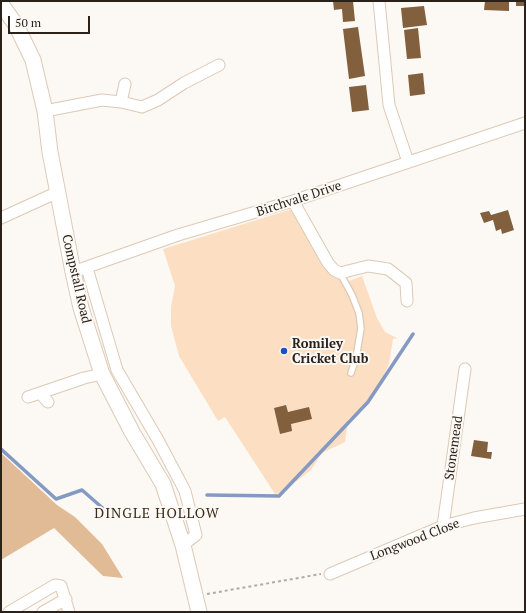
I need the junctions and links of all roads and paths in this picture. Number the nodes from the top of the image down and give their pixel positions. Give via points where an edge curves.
1 (379, 1) edge
2 (1, 4) edge
3 (219, 65) dead end
4 (125, 84) dead end
5 (121, 102) junction
6 (45, 111) junction
7 (525, 123) edge
8 (408, 162) junction
9 (58, 192) junction
10 (293, 201) junction
11 (1, 218) edge
12 (87, 268) junction
13 (73, 272) junction
14 (340, 273) junction
15 (407, 301) dead end
16 (465, 369) dead end
17 (351, 373) dead end
18 (102, 374) junction
19 (40, 393) junction
20 (28, 396) dead end
21 (48, 402) dead end
22 (525, 509) edge
23 (443, 526) junction
24 (183, 545) junction
25 (330, 574) joint
26 (196, 596) junction
27 (66, 599) junction
28 (10, 612) edge
29 (43, 612) edge
30 (69, 612) edge
31 (199, 612) edge

1 - 8 street via 389,105
2 - 6 main road, Compstall Road via 16,25 33,60
3 - 5 street via 142,107
4 - 5 street
5 - 6 street via 102,100
6 - 9 main road, Compstall Road
7 - 8 street, Birchvale Drive
8 - 10 street, Birchvale Drive
9 - 11 street
9 - 13 main road, Compstall Road
10 - 12 street, Birchvale Drive via 178,235
10 - 14 street via 328,263
12 - 13 street, Birchvale Drive
12 - 24 street, Compstall Road via 117,370 185,491 196,535
13 - 18 main road, Compstall Road via 81,308
14 - 15 street via 368,266 388,268 406,283
14 - 17 lane via 359,313 361,328
16 - 23 street, Stonemead
18 - 19 street
18 - 24 main road, Compstall Road via 163,484
19 - 20 street
19 - 21 street
22 - 23 street, Longwood Close
23 - 25 street, Longwood Close
24 - 26 main road, Compstall Road
25 - 26 path
26 - 31 main road, Compstall Road
27 - 28 street via 61,586 55,585
27 - 29 street
27 - 30 street

